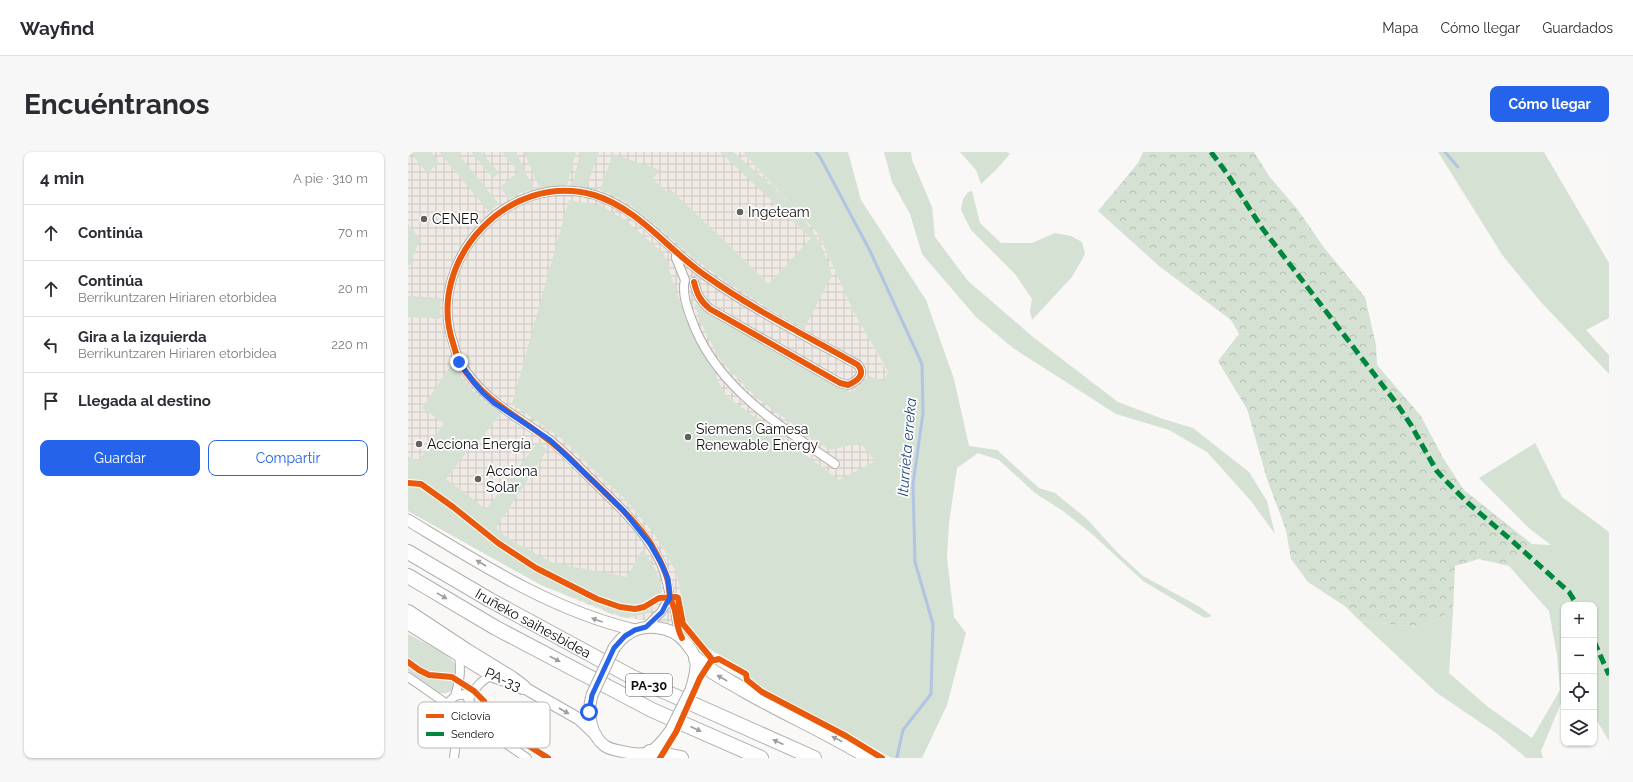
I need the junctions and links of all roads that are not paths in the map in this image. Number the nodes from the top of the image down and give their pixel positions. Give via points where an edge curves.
1 (676, 251) junction
2 (703, 275) junction
3 (685, 280) junction
4 (694, 282) junction
5 (835, 464) dead end
6 (408, 520) edge
7 (408, 546) edge
8 (408, 552) edge
9 (408, 576) edge
10 (670, 598) junction
11 (490, 600) junction
12 (408, 612) edge
13 (408, 624) edge
14 (646, 627) junction
15 (635, 630) junction
16 (682, 638) junction
17 (459, 655) junction
18 (696, 659) junction
19 (492, 676) junction
20 (408, 677) edge
21 (522, 687) junction
22 (455, 696) junction
23 (469, 699) junction
24 (444, 702) edge
25 (449, 702) edge
26 (470, 702) edge
27 (549, 702) edge
28 (550, 703) edge
29 (596, 735) junction
30 (605, 746) junction
31 (735, 746) junction
32 (455, 748) edge
33 (512, 748) edge
34 (646, 754) edge
35 (454, 758) edge
36 (526, 758) edge
37 (613, 758) edge
38 (681, 758) edge
39 (755, 758) edge
40 (761, 758) edge
41 (814, 758) edge
42 (870, 758) edge

1 - 2 street
1 - 3 street via 676,258
1 - 10 street via 617,204 593,195 567,191 539,194 522,199 490,219 467,244 457,264 446,304 449,331 459,362 475,384 494,403 550,440 623,510 650,544 661,563 668,579
2 - 4 street
2 - 4 street via 750,305 858,365 861,376 857,382 848,385 840,383 710,309 702,303
3 - 4 street
3 - 5 street via 688,311 694,328 712,360 727,379 770,419
15 -> 6 street via 615,626 580,613 519,584
7 - 11 highway
8 - 11 highway, Iruñeko saihesbidea / PA-30
9 -> 31 highway, Iruñeko saihesbidea / PA-30 via 496,628 652,710
10 - 14 street via 662,612
10 - 16 street
41 -> 11 highway, Iruñeko saihesbidea / PA-30 via 632,677
12 - 21 highway
13 - 17 street, PA-33
14 - 15 street
14 - 16 street via 661,628
15 - 29 street, bridge via 614,648 592,695 589,712
16 - 18 street
17 - 19 street, PA-33
17 - 22 street via 461,670
18 - 34 street, bridge via 696,672 691,690 671,730 660,744
42 -> 18 highway via 710,671
19 - 21 street, PA-33
19 - 23 street via 478,684
20 - 24 street
21 -> 27 street, PA-33
22 - 23 street via 465,694
22 - 25 street
23 - 26 street
28 -> 29 street, PA-33 via 579,719
29 - 30 street
30 - 34 street via 632,754
30 - 37 street
31 - 39 highway
31 - 40 highway, Iruñeko saihesbidea / PA-30
32 - 35 street
33 - 36 street
34 - 38 highway

